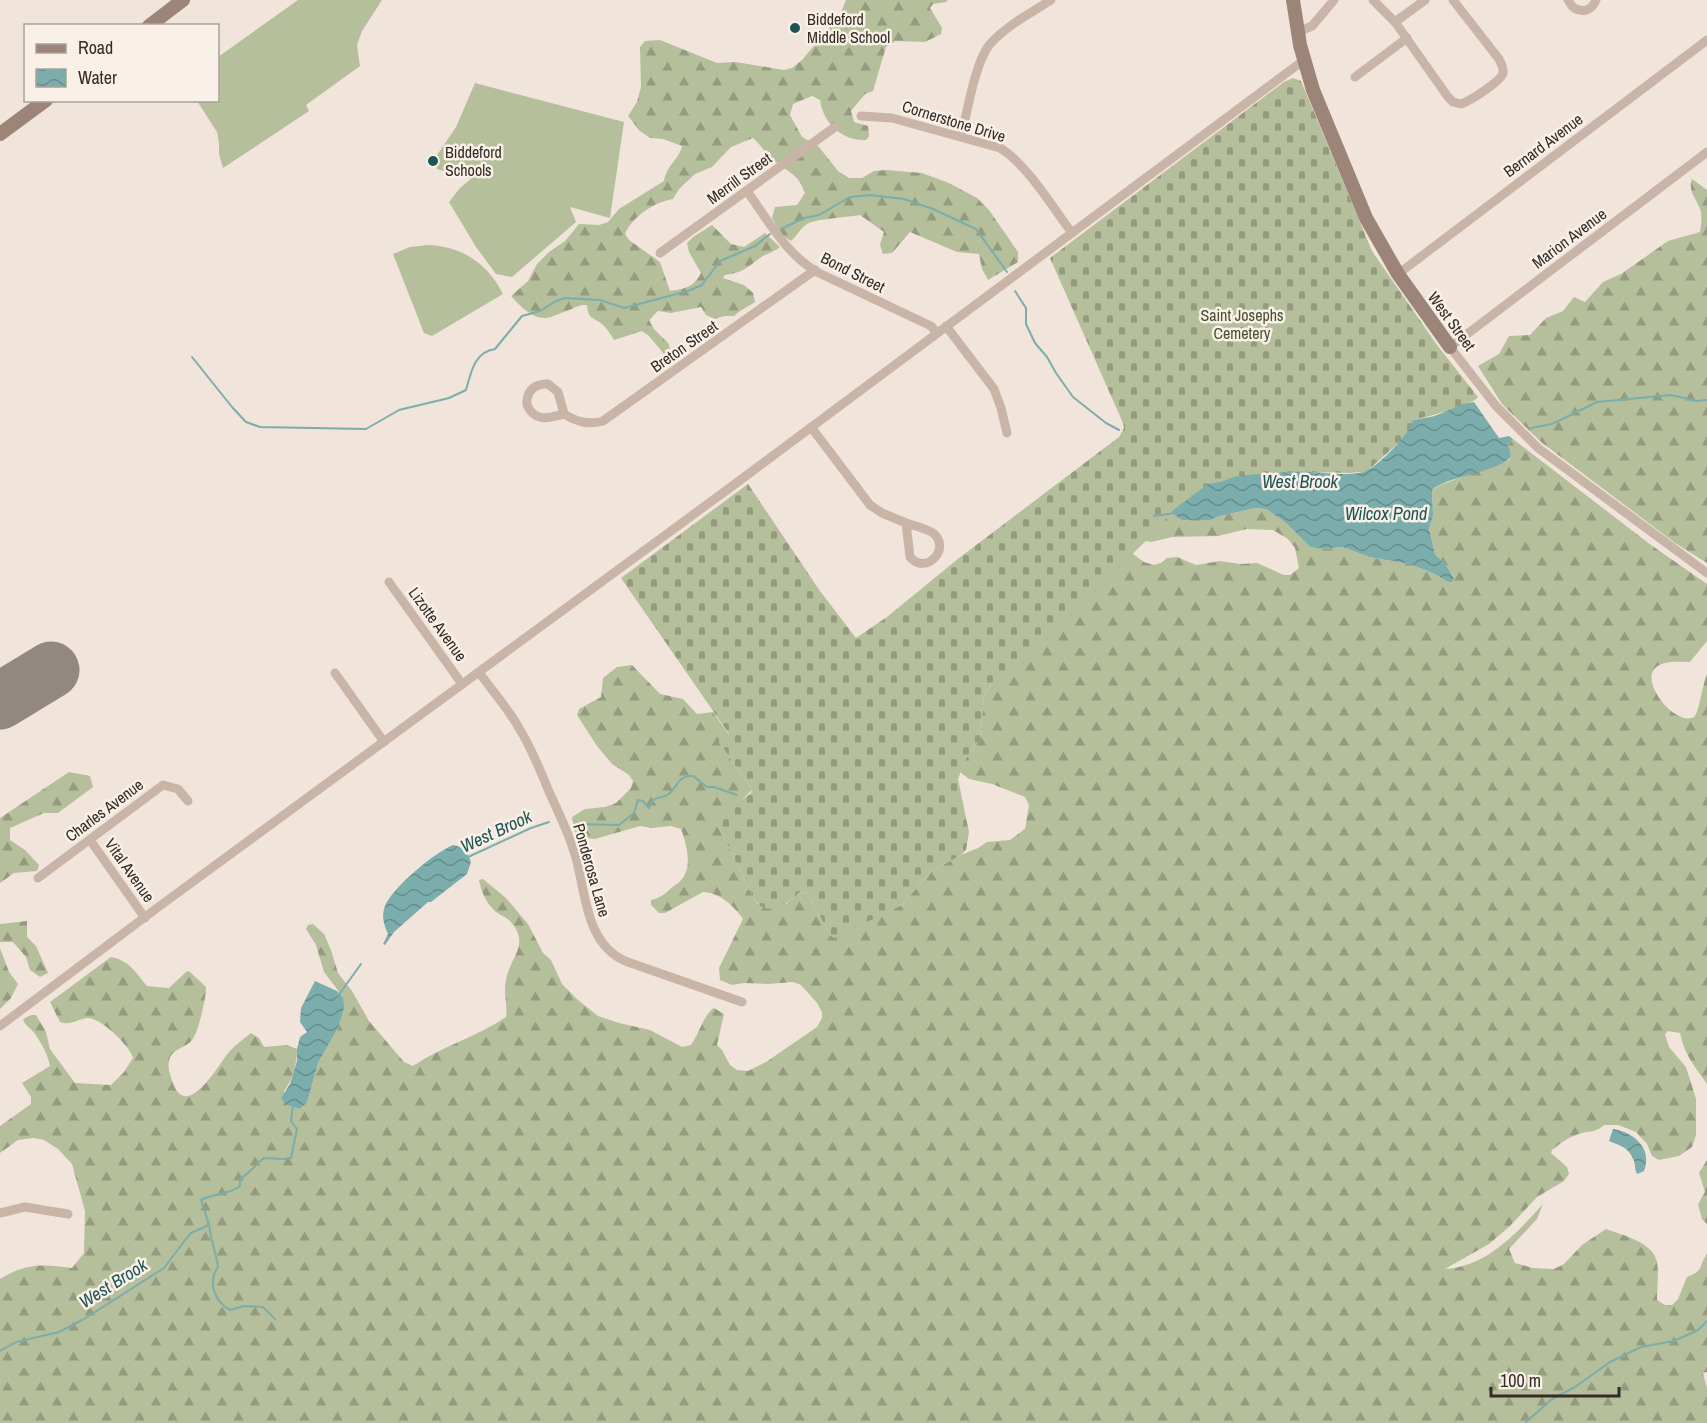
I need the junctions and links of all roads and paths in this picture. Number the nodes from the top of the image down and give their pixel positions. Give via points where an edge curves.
1 (183, 0) edge
2 (1051, 0) edge
3 (1293, 0) edge
4 (1334, 0) edge
5 (1373, 0) edge
6 (1425, 0) edge
7 (1453, 0) edge
8 (1568, 0) edge
9 (1596, 0) edge
10 (1395, 22) junction
11 (151, 24) edge
12 (1298, 32) junction
13 (1407, 38) junction
14 (1707, 40) edge
15 (1304, 60) junction
16 (1354, 77) dead end
17 (43, 102) edge
18 (861, 116) dead end
19 (835, 127) dead end
20 (0, 134) edge
21 (960, 137) junction
22 (1707, 152) edge
23 (747, 191) junction
24 (1072, 233) junction
25 (660, 253) dead end
26 (815, 270) junction
27 (1398, 274) junction
28 (946, 326) junction
29 (937, 333) junction
30 (1450, 347) junction
31 (564, 414) junction
32 (811, 427) junction
33 (1007, 433) dead end
34 (906, 523) junction
35 (1707, 573) edge
36 (389, 582) dead end
37 (479, 672) junction
38 (335, 673) dead end
39 (462, 684) junction
40 (384, 741) junction
41 (188, 801) dead end
42 (90, 840) junction
43 (38, 878) dead end
44 (145, 918) junction
45 (742, 1002) dead end
46 (0, 1026) edge
47 (0, 1213) edge
48 (68, 1214) dead end

1 - 11 street
2 - 21 street via 987,48
3 - 12 street, West Street
4 - 12 street via 1312,26
5 - 10 street
6 - 10 street
7 - 13 street via 1499,59 1503,68 1496,81 1458,104 1448,97
8 - 9 street via 1583,11 1592,8
10 - 13 street
12 - 15 street, West Street
13 - 16 street
14 - 27 street, Bernard Avenue
15 - 24 street
15 - 27 street, West Street via 1355,192
17 - 20 street
18 - 21 street, Cornerstone Drive via 884,116
19 - 23 street, Merrill Street
21 - 24 street, Cornerstone Drive via 1010,155
22 - 30 street, Marion Avenue
23 - 25 street, Merrill Street
23 - 26 street, Bond Street via 788,247
24 - 28 street
26 - 29 street, Bond Street via 931,326
26 - 31 street, Breton Street via 612,416 590,423
27 - 30 street, West Street
28 - 29 street
28 - 33 street via 994,389
29 - 32 street
30 - 35 street, West Street via 1491,400 1532,443
31 - 31 street, Breton Street via 560,396 552,386 539,385 529,392 527,405 535,416 543,419
32 - 34 street via 870,505
32 - 37 street
34 - 34 street via 910,557 919,564 930,562 940,549 938,540 925,529
36 - 39 street, Lizotte Avenue
37 - 39 street
37 - 45 street, Ponderosa Lane via 529,745 573,847 589,914 603,944 625,961
38 - 40 street
39 - 40 street
40 - 44 street
41 - 42 street, Charles Avenue via 183,792 163,785
42 - 43 street, Charles Avenue
42 - 44 street, Vital Avenue
44 - 46 street
47 - 48 street via 26,1207

